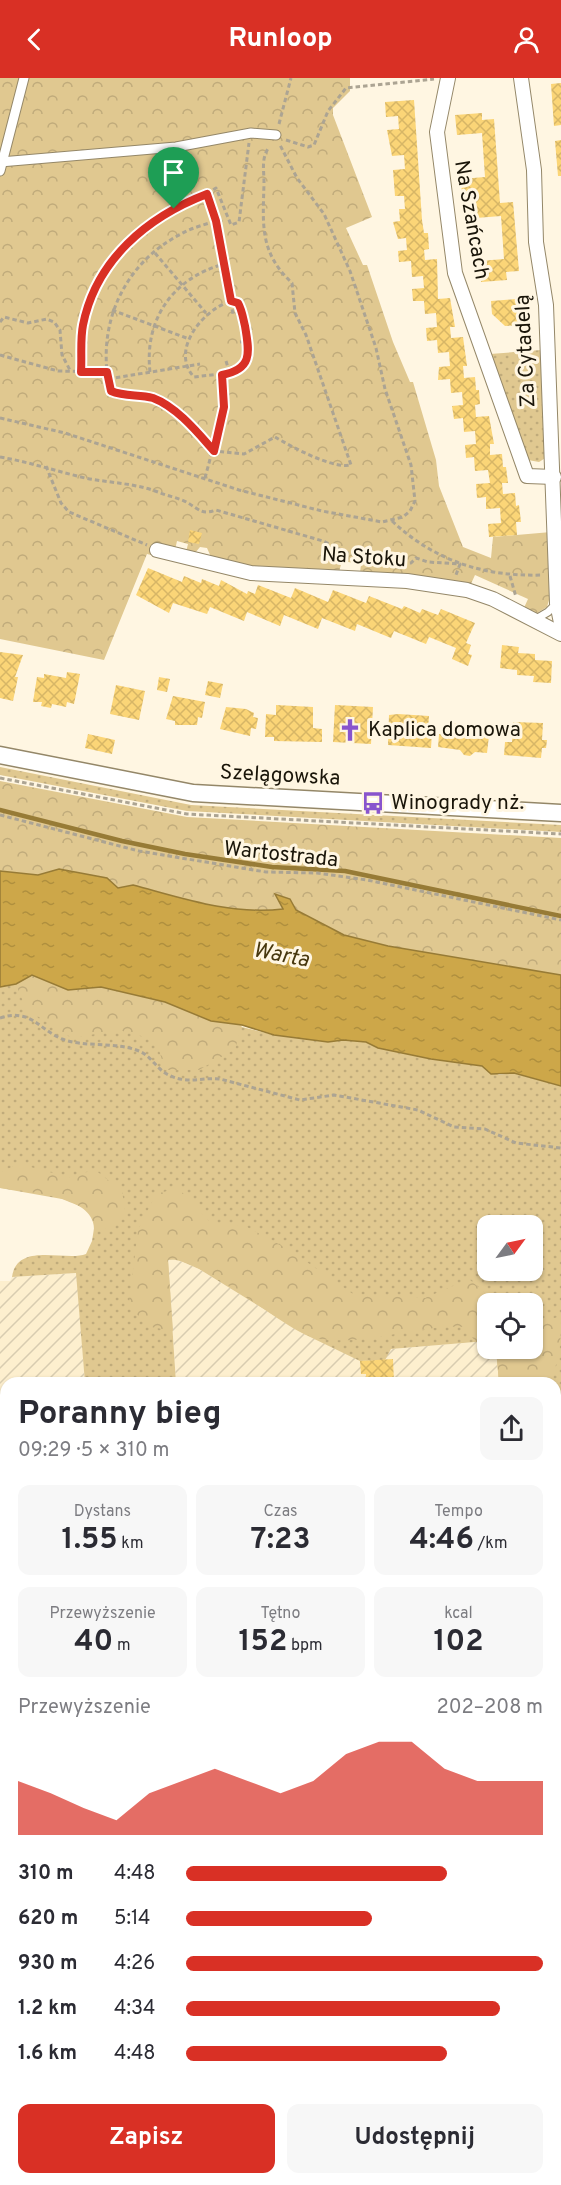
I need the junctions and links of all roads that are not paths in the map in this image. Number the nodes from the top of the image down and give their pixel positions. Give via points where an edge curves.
1 (24, 78) edge
2 (520, 78) edge
3 (442, 79) edge
4 (277, 137) road end
5 (1, 161) edge
6 (0, 171) edge
7 (554, 477) junction
8 (157, 550) road end
9 (557, 603) junction
10 (533, 620) junction
11 (561, 623) edge
12 (561, 634) edge
13 (0, 755) edge
14 (561, 813) edge

1 - 5 street
2 - 7 street, Za Cytadelą via 534,170 536,242 546,305
3 - 7 street, Na Szańcach via 437,132 455,273 527,476
4 - 5 street via 251,134 176,147
5 - 6 street
7 - 9 street, Za Cytadelą
8 - 10 street, Na Stoku via 251,573 407,581 467,590
9 - 10 lane
9 - 11 street, Za Cytadelą
10 - 12 street, Na Stoku
13 - 14 street, Szelągowska via 193,793

